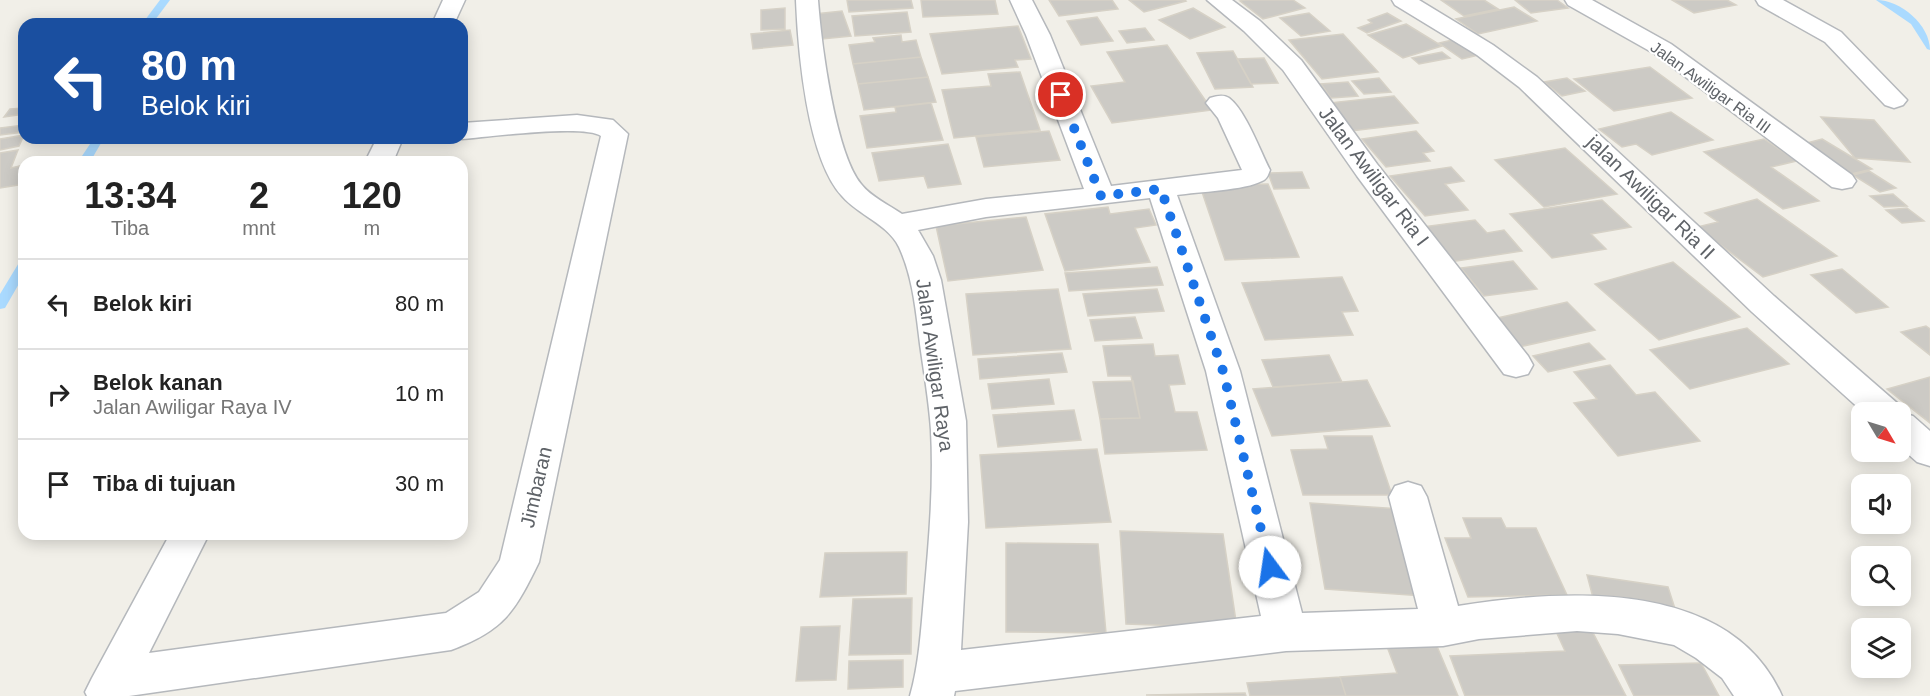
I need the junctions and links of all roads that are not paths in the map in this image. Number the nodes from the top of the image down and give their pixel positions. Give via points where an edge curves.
1 (454, 0) edge
2 (807, 0) edge
3 (1021, 0) edge
4 (1218, 0) edge
5 (1403, 0) edge
6 (1576, 0) edge
7 (1767, 0) edge
8 (446, 18) edge
9 (1894, 100) dead end
10 (1219, 103) dead end
11 (468, 131) edge
12 (1842, 181) dead end
13 (1161, 189) junction
14 (1101, 196) junction
15 (899, 224) junction
16 (1516, 365) dead end
17 (1875, 402) edge
18 (1911, 436) edge
19 (1930, 452) edge
20 (1408, 497) dead end
21 (187, 540) edge
22 (1443, 627) junction
23 (1286, 632) junction
24 (935, 684) edge
25 (110, 687) edge
26 (1760, 696) edge

1 - 8 street
2 - 15 street, Jalan Awiligar Raya via 818,86 838,172 863,202
3 - 14 street
4 - 16 street, Jalan Awiligar Ria I via 1252,26 1292,66
5 - 17 street, jalan Awiligar Ria II via 1485,50 1528,82 1763,304
6 - 12 street, Jalan Awiligar Ria III via 1663,49
7 - 9 street via 1833,37
10 - 13 street via 1255,174
11 - 25 street, Jimbaran via 577,123 604,126 615,134 519,562 497,603 477,619 451,631
13 - 14 street
13 - 23 street via 1223,371
14 - 15 street via 986,208
15 - 24 street, Jalan Awiligar Raya via 914,245 928,292 949,430 951,505
18 - 19 street
20 - 22 street
21 - 25 street, Jimbaran
22 - 23 street
22 - 26 street via 1577,614 1618,616 1682,628 1737,664
23 - 24 street

